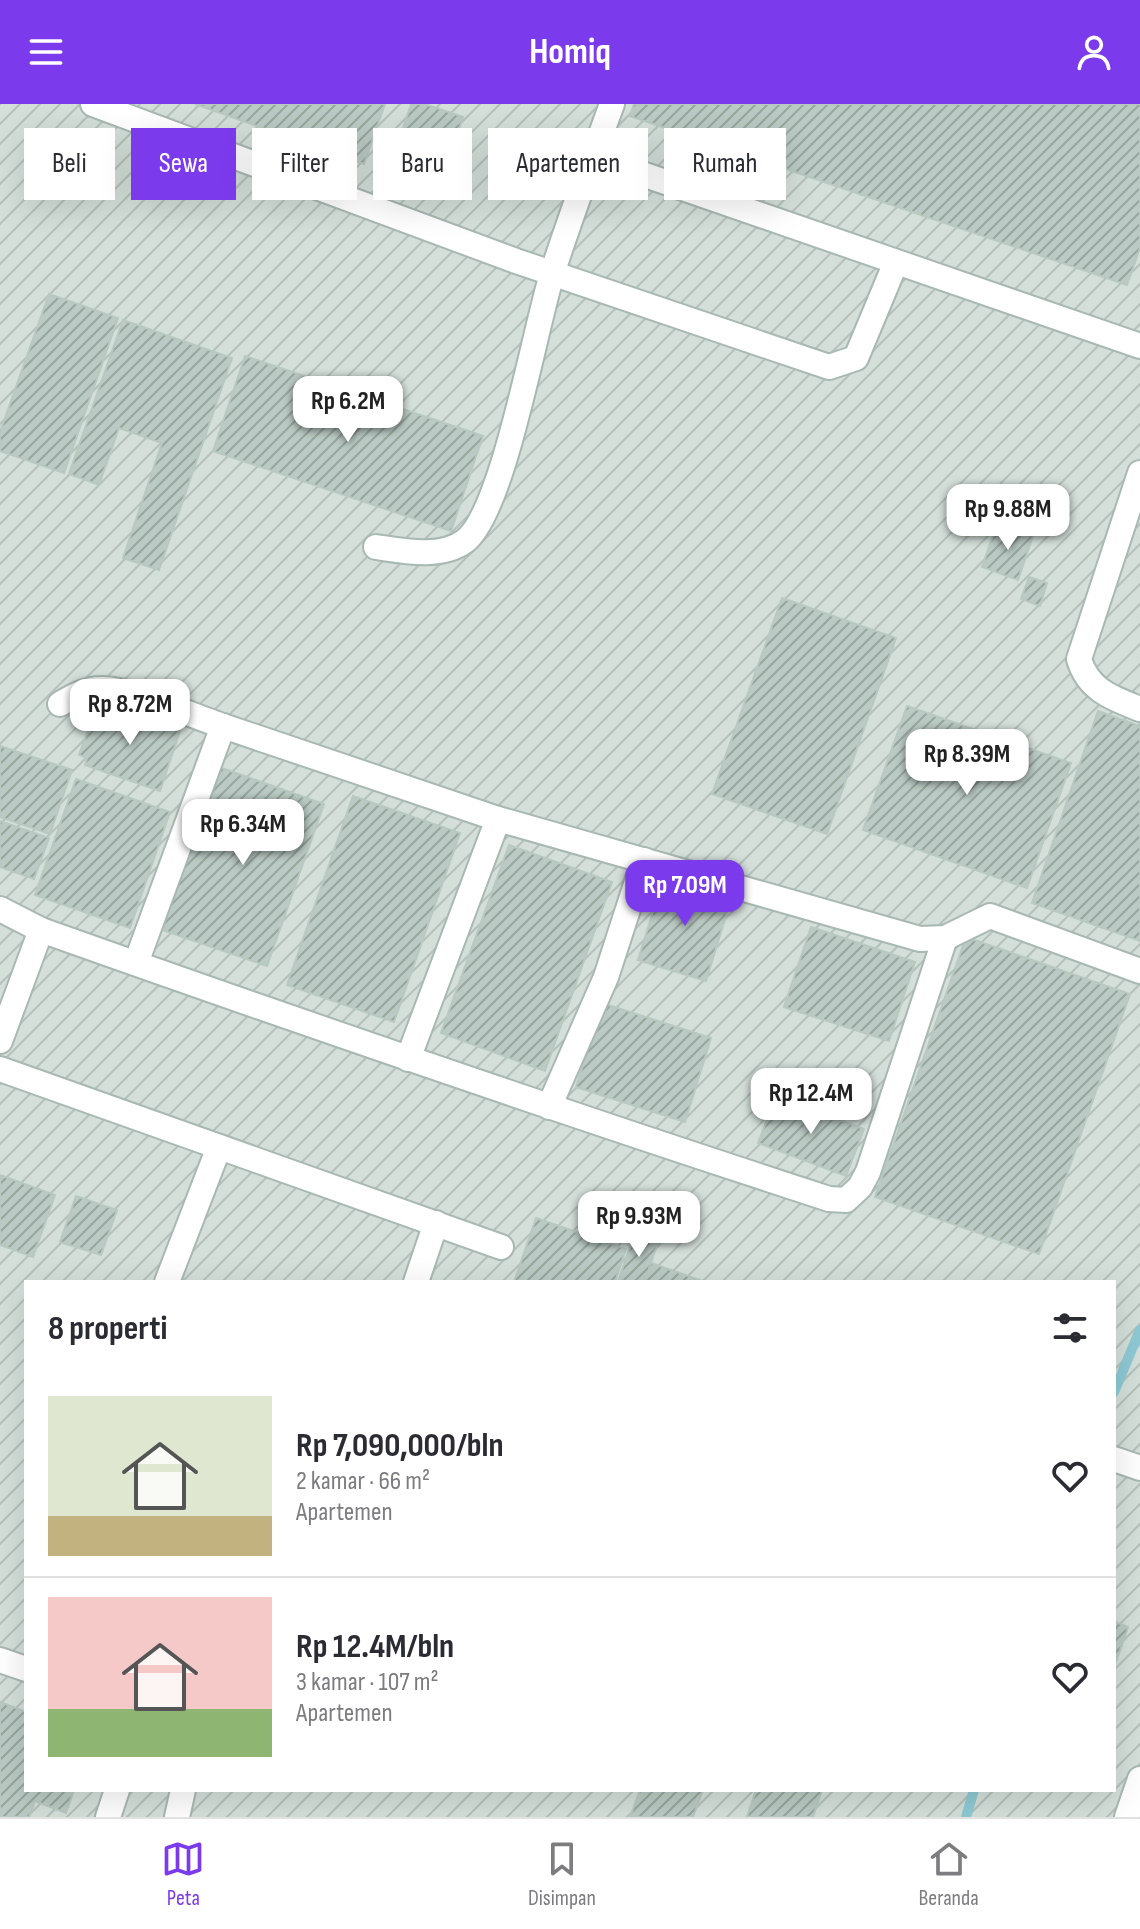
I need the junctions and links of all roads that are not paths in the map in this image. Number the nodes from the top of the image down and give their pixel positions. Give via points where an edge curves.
1 (93, 104) edge
2 (612, 104) edge
3 (603, 128) edge
4 (648, 176) edge
5 (578, 200) edge
6 (896, 262) junction
7 (552, 273) junction
8 (1140, 346) edge
9 (1140, 473) edge
10 (1129, 544) edge
11 (376, 547) dead end
12 (60, 704) dead end
13 (1140, 709) edge
14 (223, 726) junction
15 (498, 819) junction
16 (644, 860) junction
17 (0, 909) edge
18 (41, 930) junction
19 (945, 938) junction
20 (136, 963) junction
21 (1140, 971) edge
22 (0, 1041) edge
23 (408, 1059) junction
24 (0, 1069) edge
25 (549, 1107) junction
26 (219, 1147) junction
27 (436, 1223) junction
28 (501, 1247) dead end
29 (168, 1280) edge
30 (417, 1280) edge
31 (1116, 1460) edge
32 (1140, 1468) edge
33 (0, 1660) edge
34 (24, 1668) edge
35 (1140, 1779) edge
36 (116, 1792) edge
37 (183, 1792) edge
38 (108, 1817) edge
39 (177, 1817) edge
40 (1127, 1817) edge

1 - 7 lane
2 - 3 lane
4 - 6 lane
5 - 7 lane
6 - 7 lane via 856,358 829,367
6 - 8 lane
7 - 11 lane via 496,488 482,520 464,542 445,549 410,552
9 - 10 lane
10 - 13 lane via 1079,659 1089,683
12 - 14 lane via 80,693 121,691
14 - 15 lane
14 - 20 lane
15 - 16 lane
15 - 23 lane
16 - 19 lane via 920,939
16 - 25 lane via 606,977
17 - 18 lane
18 - 20 lane
18 - 22 lane
19 - 21 lane via 990,916
19 - 25 lane via 868,1172 846,1200 829,1199
20 - 23 lane
23 - 25 lane
24 - 26 lane
26 - 27 lane
26 - 29 lane
27 - 28 lane
27 - 30 lane
31 - 32 lane
33 - 34 lane
35 - 40 lane
36 - 38 lane
37 - 39 lane

